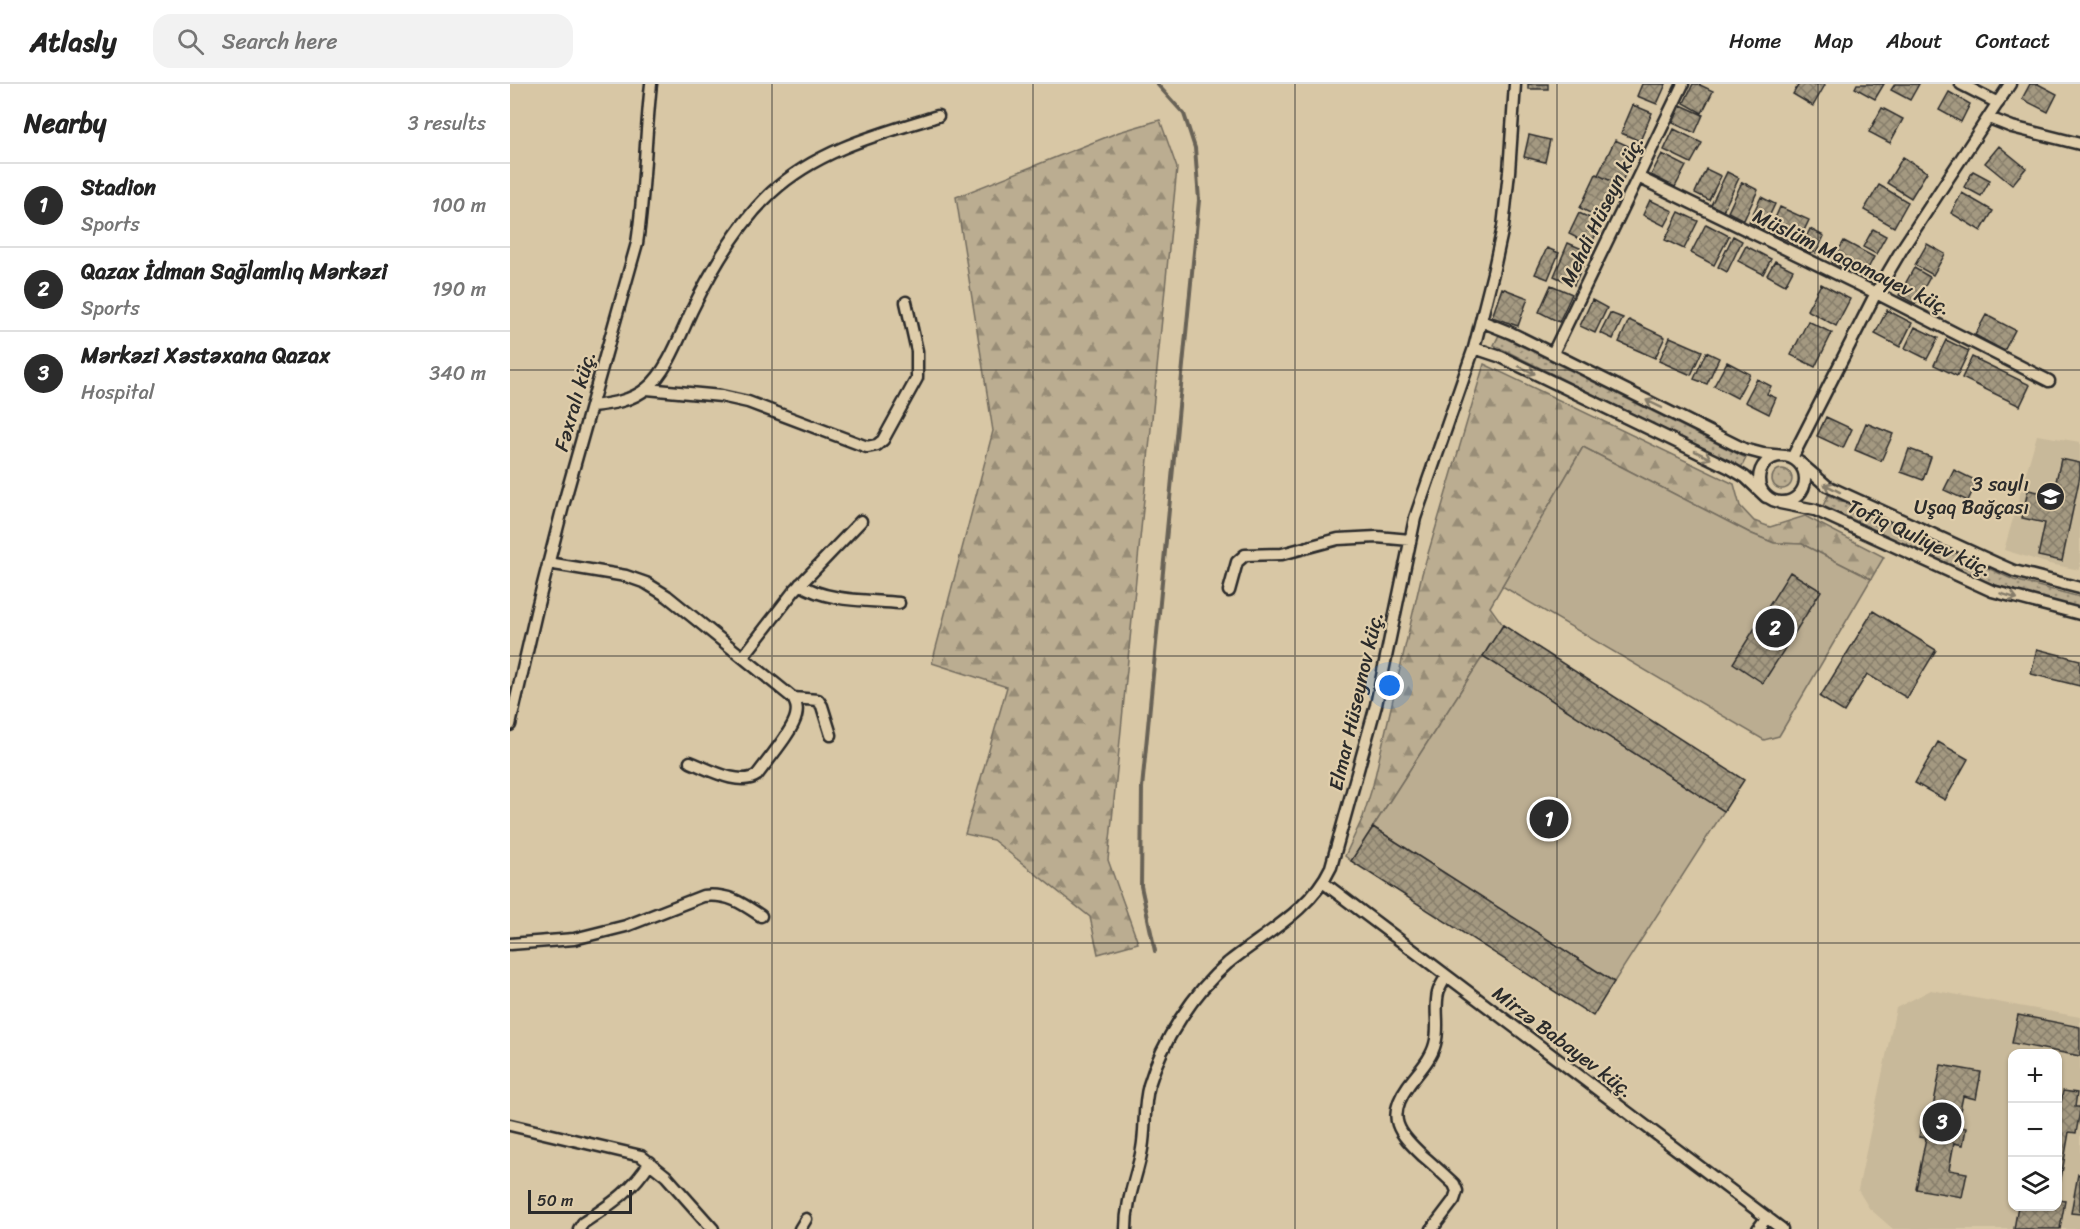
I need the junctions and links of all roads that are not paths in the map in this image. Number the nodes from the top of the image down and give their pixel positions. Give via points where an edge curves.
1 (651, 84) edge
2 (1515, 84) edge
3 (1683, 84) edge
4 (1961, 84) edge
5 (2010, 84) edge
6 (1998, 103) junction
7 (938, 116) dead end
8 (1989, 118) junction
9 (2080, 144) edge
10 (1638, 177) junction
11 (1876, 293) junction
12 (906, 302) dead end
13 (1481, 321) junction
14 (1474, 348) junction
15 (1553, 353) junction
16 (2049, 381) dead end
17 (647, 389) junction
18 (592, 406) junction
19 (1792, 459) junction
20 (1766, 497) junction
21 (1780, 503) junction
22 (861, 521) dead end
23 (1410, 540) junction
24 (548, 563) junction
25 (800, 584) junction
26 (2080, 588) edge
27 (1229, 591) dead end
28 (899, 603) dead end
29 (2080, 614) edge
30 (742, 657) junction
31 (793, 698) junction
32 (510, 725) edge
33 (831, 735) dead end
34 (690, 762) dead end
35 (1324, 883) junction
36 (761, 916) dead end
37 (510, 944) edge
38 (1446, 977) junction
39 (510, 1125) edge
40 (650, 1162) junction
41 (1767, 1217) junction
42 (579, 1229) edge
43 (713, 1229) edge
44 (1126, 1229) edge
45 (1432, 1229) edge
46 (1758, 1229) edge
47 (1782, 1229) edge

1 - 18 street, Fəxralı küç. via 638,243
2 - 13 street, Elmar Hüseynov küç. via 1503,227
3 - 10 street, Mehdi Hüseyn küç.
4 - 6 street
5 - 6 street
6 - 8 street
7 - 17 street via 833,152 797,172 768,196 721,257 659,376
8 - 9 street
8 - 11 street
10 - 11 street, Müslüm Maqomayev küç.
10 - 15 street, Mehdi Hüseyn küç.
11 - 16 street, Müslüm Maqomayev küç.
11 - 19 street
12 - 17 street via 917,351 917,378 884,440 877,445 867,447 748,402
13 - 14 street, Elmar Hüseynov küç.
13 - 15 street
14 -> 20 street via 1501,357 1730,468
14 - 23 street, Elmar Hüseynov küç.
19 -> 15 street via 1744,449
17 - 18 street via 613,403
18 - 24 street, Fəxralı küç.
19 - 20 street via 1771,459 1761,470 1759,484
19 - 21 street via 1803,469 1805,485 1796,498
26 -> 19 street, Tofiq Quliyev küç. via 1998,564 1827,486
20 - 21 street
21 -> 29 street, Tofiq Quliyev küç. via 1815,510 1992,591
22 - 25 street
23 - 27 street via 1338,539 1282,554 1245,555 1236,562
23 - 35 street, Elmar Hüseynov küç. via 1367,743
24 - 30 street via 646,583
24 - 32 street, Fəxralı küç.
25 - 28 street via 822,595
25 - 30 street
30 - 31 street
31 - 33 street via 818,700
31 - 34 street via 796,717 750,780
35 - 38 street, Mirzə Babayev küç.
35 - 44 street, Elmar Hüseynov küç. via 1206,984 1178,1023 1149,1085 1142,1149 1128,1199
36 - 37 street via 738,900 703,896 627,926 574,939
38 - 41 street, Mirzə Babayev küç.
38 - 45 street via 1438,991 1435,1045 1406,1088 1395,1118 1407,1141 1457,1191
39 - 40 street via 628,1152
40 - 42 street via 626,1193
40 - 43 street
41 - 46 street
41 - 47 street, Mirzə Babayev küç.

